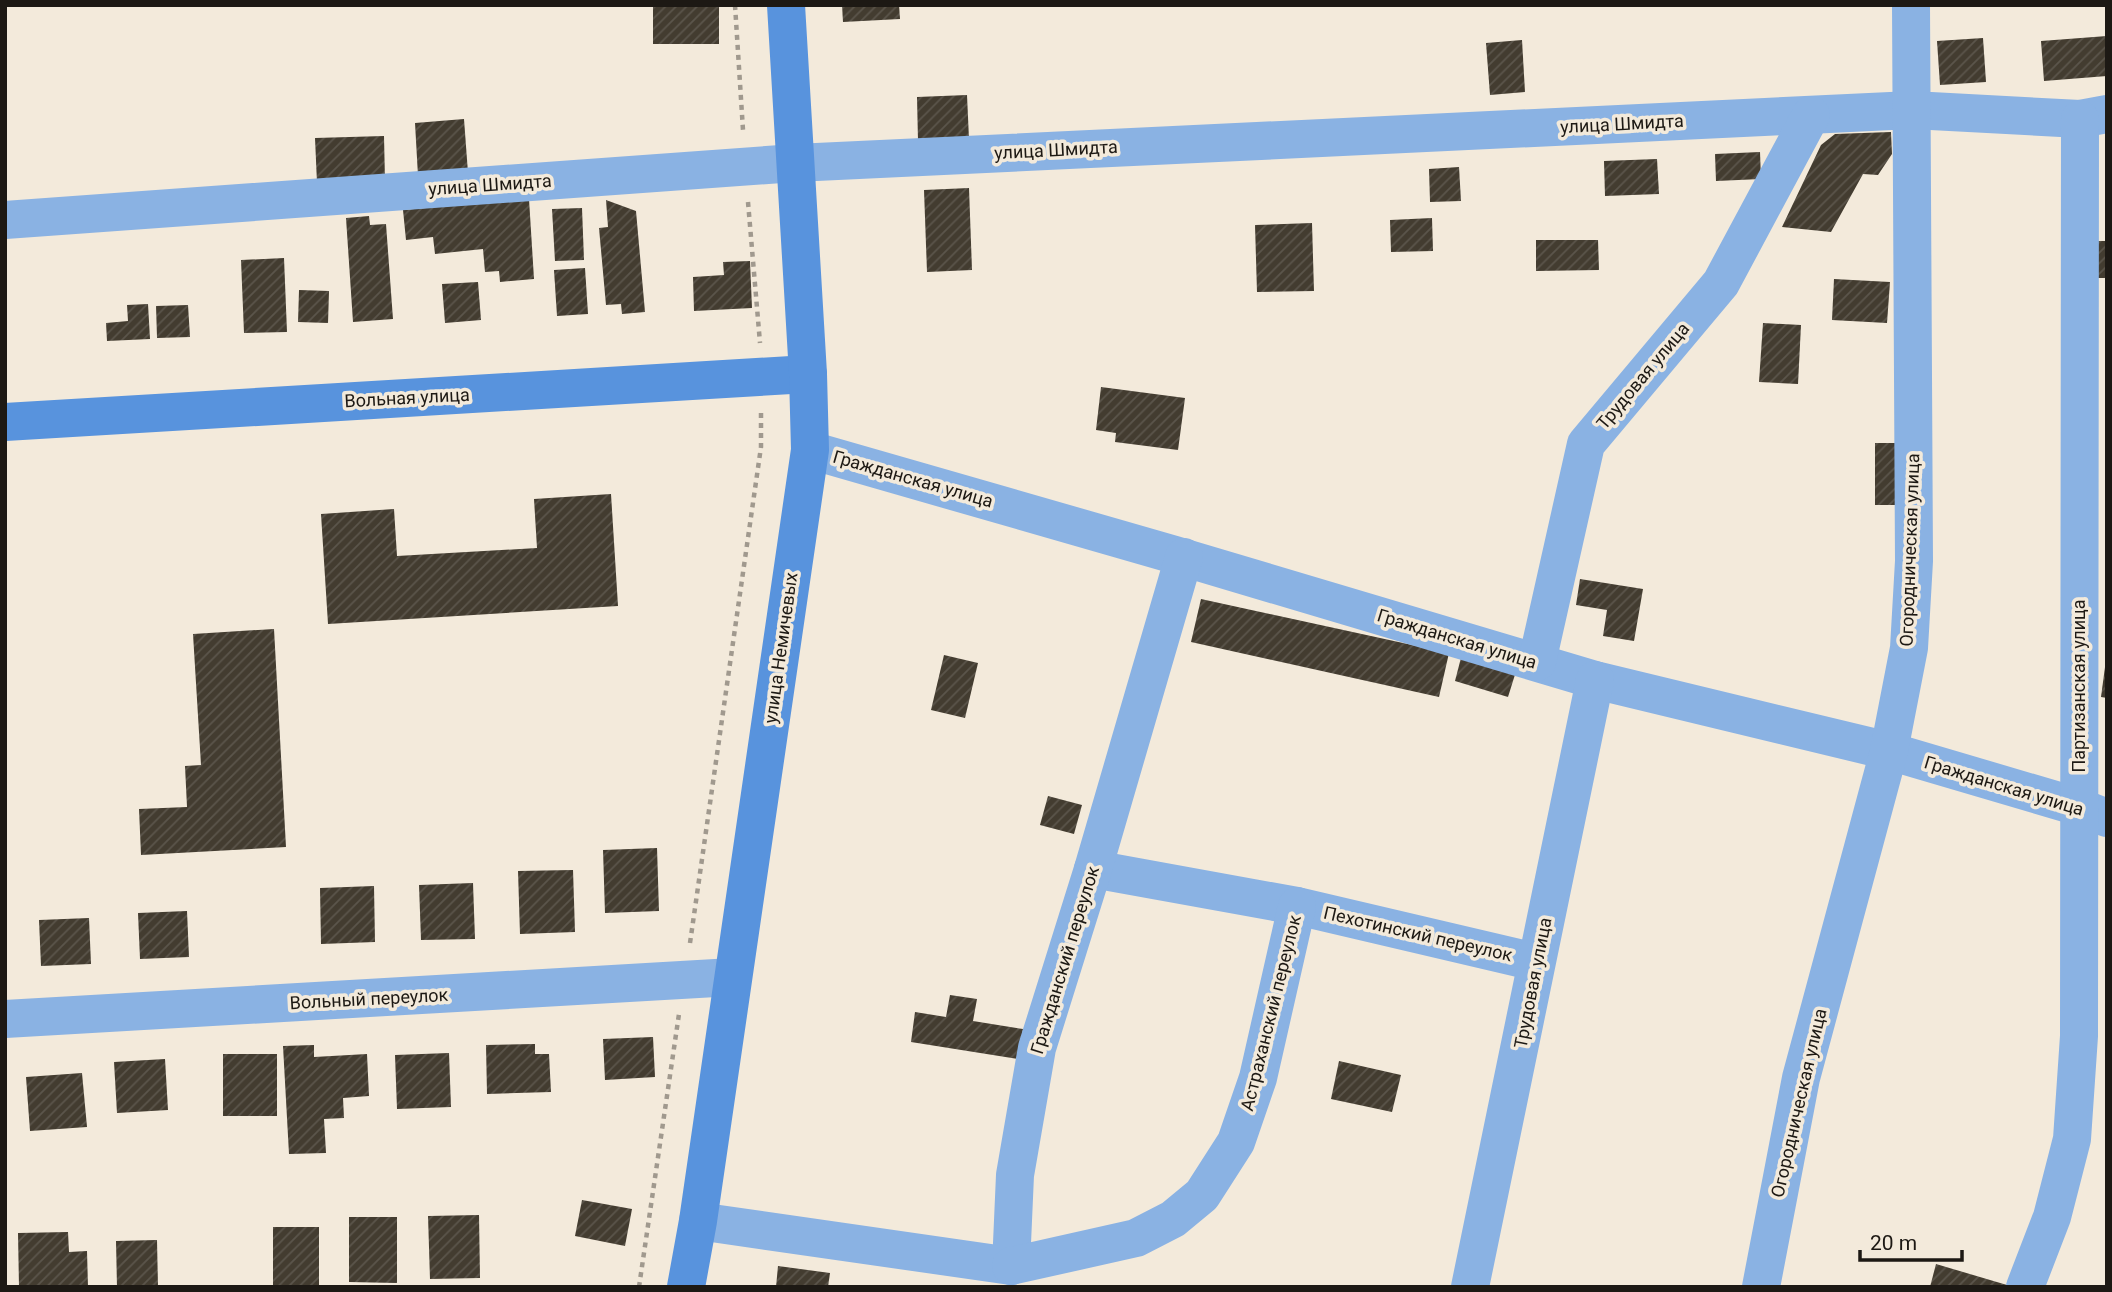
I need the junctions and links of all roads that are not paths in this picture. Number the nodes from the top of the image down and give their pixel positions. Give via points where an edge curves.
1 (786, 5) edge
2 (1911, 5) edge
3 (1912, 110) junction
4 (1811, 115) junction
5 (2093, 116) edge
6 (795, 163) junction
7 (5, 220) edge
8 (808, 374) junction
9 (5, 422) edge
10 (810, 450) junction
11 (1184, 557) junction
12 (1537, 662) junction
13 (1595, 680) junction
14 (1889, 751) junction
15 (2093, 813) edge
16 (1093, 869) junction
17 (1297, 906) junction
18 (1536, 962) junction
19 (733, 977) junction
20 (5, 1019) edge
21 (698, 1221) junction
22 (1012, 1266) junction
23 (685, 1287) edge
24 (1470, 1287) edge
25 (1760, 1287) edge
26 (2025, 1287) edge

1 - 6 street, улица Немичевых
2 - 3 street, Огородническая улица
3 - 4 street, улица Шмидта
3 - 5 street, улица Шмидта
3 - 14 street, Огородническая улица via 1914,561 1909,648
4 - 6 street, улица Шмидта
4 - 12 street, Трудовая улица via 1721,283 1586,444
5 - 15 street, Партизанская улица
6 - 7 street, улица Шмидта
6 - 8 street, улица Немичевых
8 - 9 street, Вольная улица
8 - 10 street, улица Немичевых
10 - 11 street, Гражданская улица
10 - 19 street, улица Немичевых
11 - 12 street, Гражданская улица
11 - 16 street, Гражданский переулок
12 - 13 street, Гражданская улица
13 - 14 street, Гражданская улица
13 - 18 street, Трудовая улица
14 - 15 street, Гражданская улица
14 - 25 street, Огородническая улица via 1801,1078
15 - 26 street, Партизанская улица via 2072,1139 2052,1217
16 - 17 street, Пехотинский переулок
16 - 22 street, Гражданский переулок via 1037,1048 1016,1175
17 - 18 street, Пехотинский переулок
17 - 22 street, Астраханский переулок via 1258,1078 1236,1142 1202,1195 1173,1219 1136,1238
18 - 24 street, Трудовая улица
19 - 20 street, Вольный переулок
19 - 21 street, улица Немичевых
21 - 22 street
21 - 23 street, улица Немичевых

